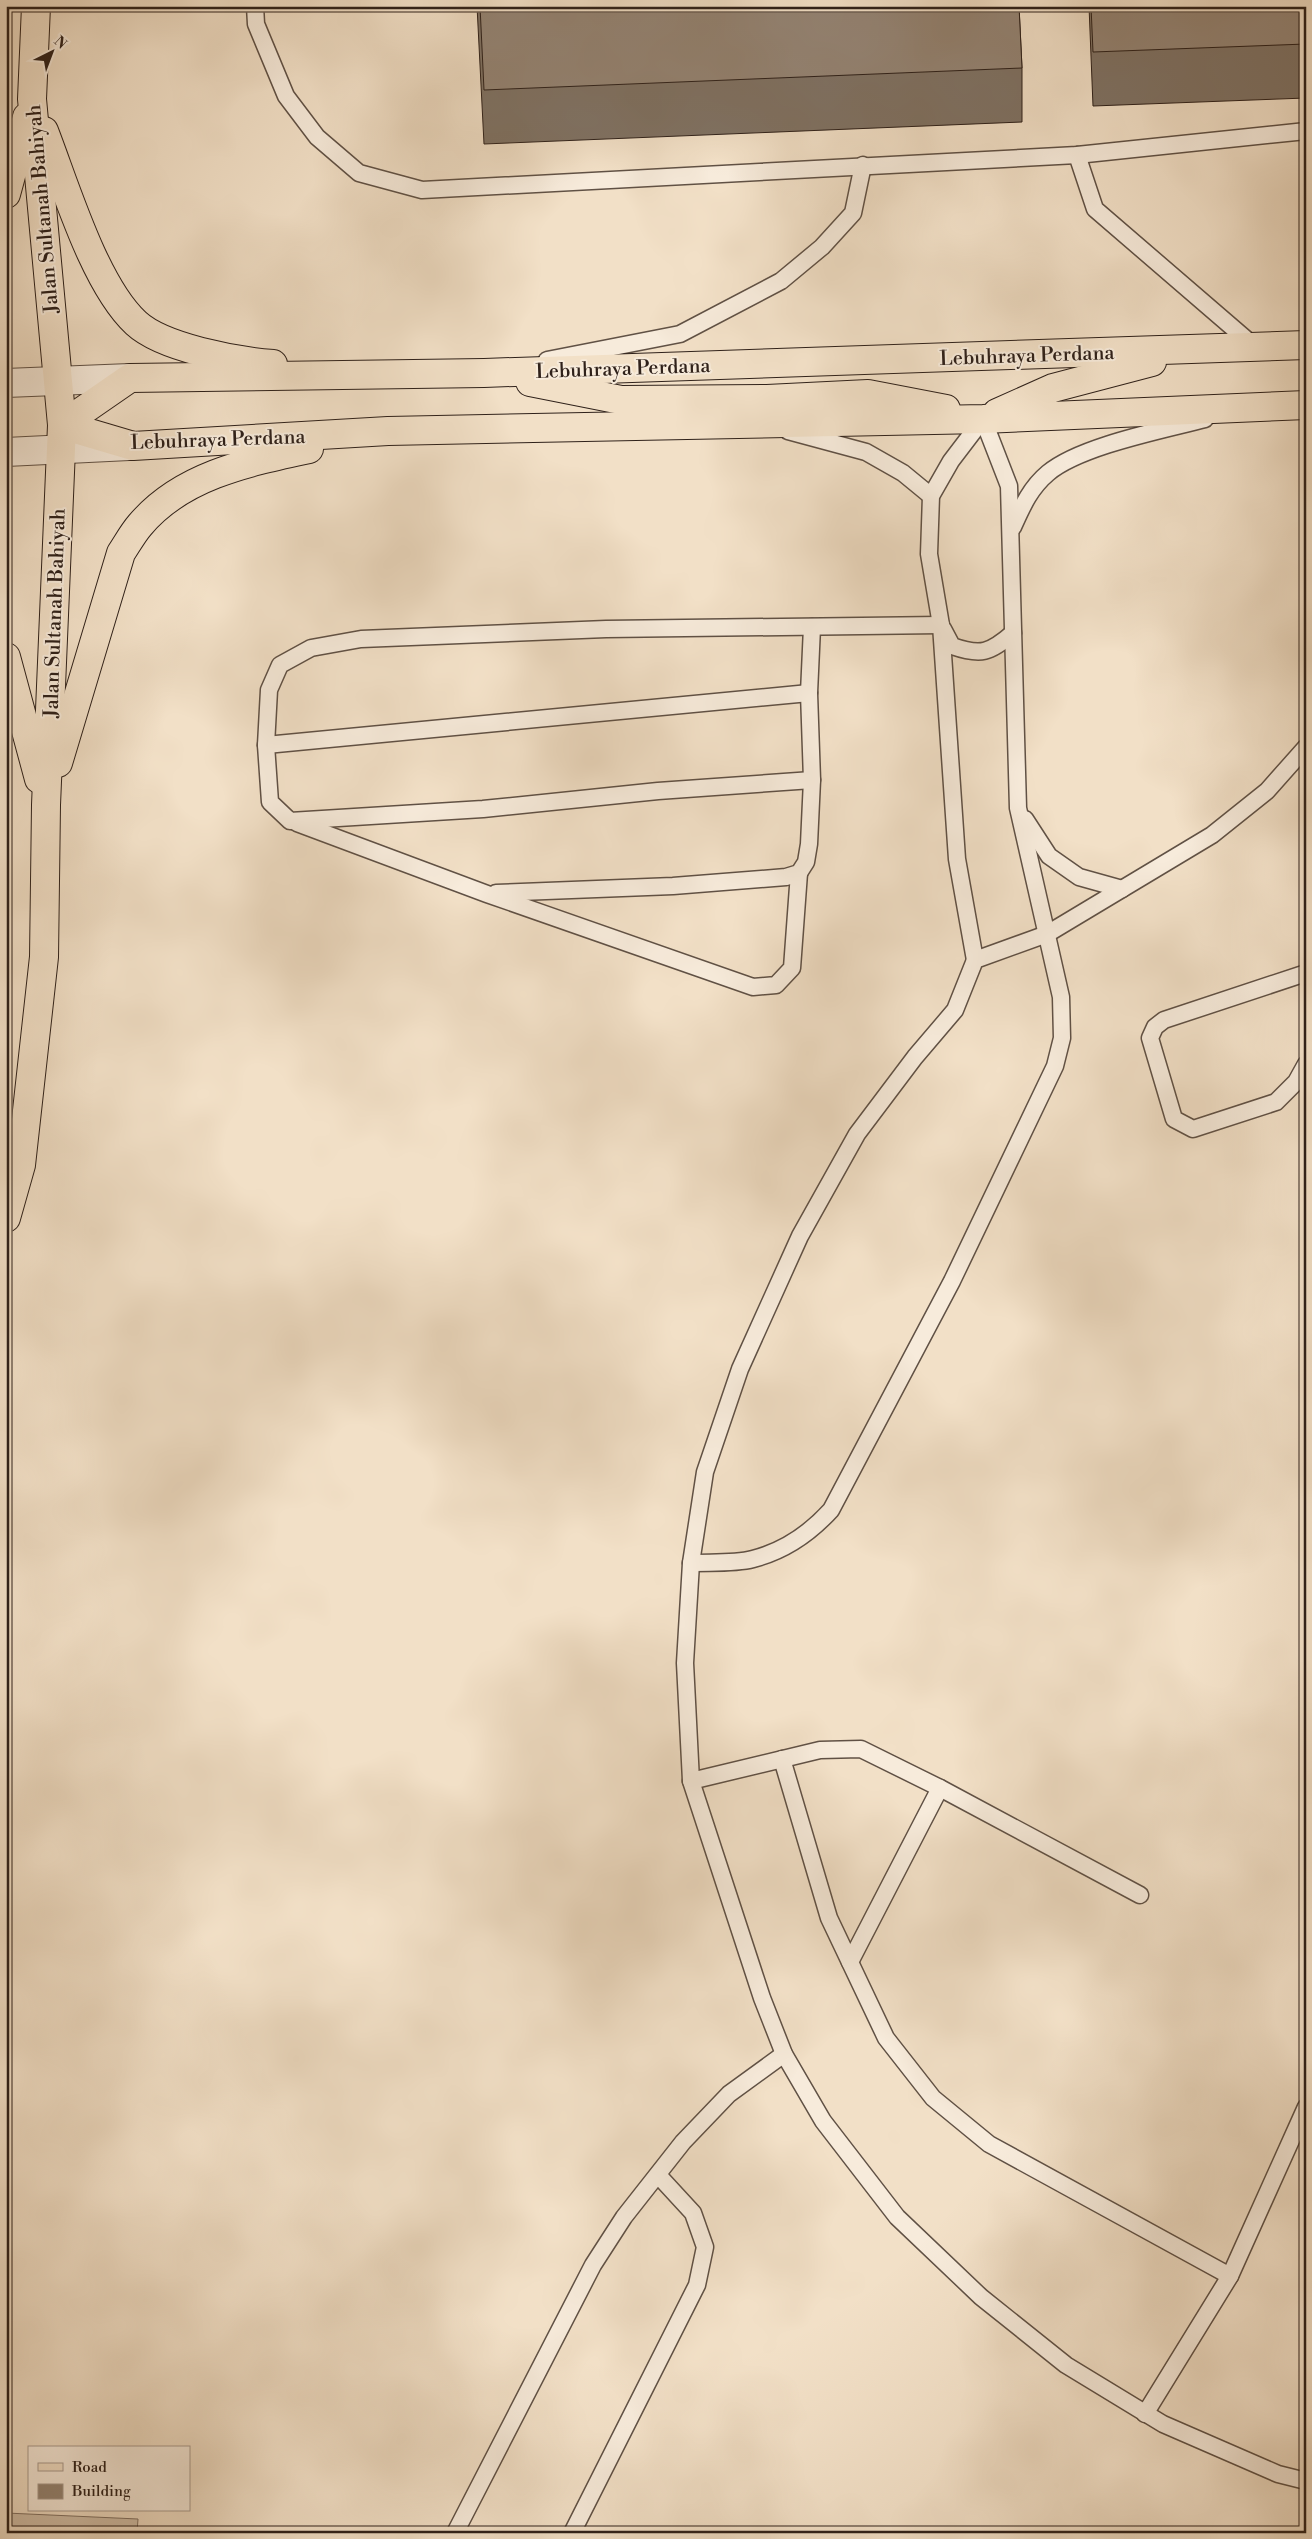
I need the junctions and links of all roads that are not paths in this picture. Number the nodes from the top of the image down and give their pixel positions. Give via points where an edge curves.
1 (36, 6) edge
2 (255, 6) edge
3 (32, 99) junction
4 (1306, 131) edge
5 (1077, 155) junction
6 (863, 165) junction
7 (6, 194) edge
8 (1306, 344) edge
9 (1254, 346) junction
10 (1197, 350) junction
11 (484, 373) junction
12 (391, 375) junction
13 (130, 378) junction
14 (58, 381) junction
15 (6, 383) edge
16 (1306, 405) edge
17 (1244, 408) junction
18 (983, 419) junction
19 (756, 422) junction
20 (388, 431) junction
21 (61, 438) junction
22 (6, 452) edge
23 (931, 496) junction
24 (1010, 532) junction
25 (941, 625) junction
26 (812, 627) junction
27 (1013, 632) junction
28 (6, 657) edge
29 (809, 693) junction
30 (266, 745) junction
31 (1306, 747) edge
32 (812, 780) junction
33 (46, 805) junction
34 (1018, 808) junction
35 (290, 821) junction
36 (799, 873) junction
37 (1122, 889) junction
38 (486, 894) junction
39 (1048, 934) junction
40 (975, 960) junction
41 (1306, 973) edge
42 (1306, 1064) edge
43 (6, 1218) edge
44 (691, 1563) junction
45 (782, 1759) junction
46 (691, 1781) junction
47 (940, 1788) junction
48 (1140, 1895) dead end
49 (850, 1962) junction
50 (784, 2054) junction
51 (1306, 2107) edge
52 (658, 2175) junction
53 (1230, 2276) junction
54 (1145, 2414) junction
55 (1306, 2481) edge
56 (455, 2533) edge
57 (572, 2533) edge

1 - 3 main road, Jalan Sultanah Bahiyah
2 - 6 lane via 256,24 286,96 317,138 359,173 422,190
3 - 7 main road
3 - 12 main road via 106,284 136,323 166,342 204,351 268,364
3 - 14 main road, Jalan Sultanah Bahiyah
4 - 5 lane
5 - 6 lane
5 - 9 lane via 1095,209
6 - 11 lane via 853,213 822,247 781,281 680,334
8 - 9 main road, Lebuhraya Perdana
9 - 10 main road, Lebuhraya Perdana
10 - 11 main road, Lebuhraya Perdana
10 - 18 main road via 1053,388
11 - 12 main road, Lebuhraya Perdana
11 - 18 main road via 621,400 767,399 868,394 924,403
12 - 13 main road, Lebuhraya Perdana
13 - 14 street
13 - 21 main road
14 - 15 street
14 - 21 main road, Jalan Sultanah Bahiyah
16 - 17 main road, Lebuhraya Perdana
17 - 18 main road, Lebuhraya Perdana
17 - 24 lane via 1089,450 1048,472 1026,498
18 - 19 main road, Lebuhraya Perdana
18 - 23 lane via 951,461
18 - 24 lane via 1009,486
19 - 20 main road, Lebuhraya Perdana
19 - 23 lane via 866,452 904,473
20 - 21 main road, Lebuhraya Perdana via 133,446
20 - 33 main road via 221,471 184,488 141,524 121,553
21 - 22 street
21 - 33 main road, Jalan Sultanah Bahiyah
23 - 25 lane via 929,554
24 - 27 lane
25 - 26 lane
25 - 27 lane via 952,646 972,653 996,648
25 - 40 lane via 956,858
26 - 29 lane
26 - 30 lane via 596,629 361,640 311,648 280,665 270,690
27 - 34 lane
28 - 33 main road
29 - 30 lane
29 - 32 lane
30 - 35 lane via 270,802
31 - 37 lane via 1267,790 1212,835
32 - 35 lane via 658,791 483,809
32 - 36 lane via 809,844 806,862
33 - 43 main road, Jalan Sultanah Bahiyah via 44,957 20,1165
34 - 37 lane via 1049,856 1079,876
34 - 39 lane
35 - 38 lane
36 - 38 lane via 786,877 682,885
36 - 38 lane via 792,968 776,985 753,987
37 - 39 lane
39 - 40 lane
39 - 44 lane via 1061,997 1062,1038 1055,1066 952,1281 831,1510 814,1528 779,1549 753,1559
40 - 44 lane via 955,1010 857,1134 800,1236 740,1369 705,1472
41 - 42 lane via 1164,1020 1155,1027 1150,1038 1174,1118 1193,1129 1276,1102 1296,1082
44 - 46 lane via 685,1663
45 - 46 lane
45 - 47 lane via 820,1750 861,1749
45 - 49 lane via 829,1918
46 - 50 lane via 762,1998
47 - 48 lane
47 - 49 lane
49 - 53 lane via 886,2038 933,2098 975,2133 989,2144
50 - 52 lane via 729,2094 683,2142
50 - 54 lane via 823,2121 897,2217 981,2297 1066,2365
51 - 53 lane
52 - 56 lane via 593,2265
52 - 57 lane via 693,2212 705,2247 697,2284
53 - 54 lane
54 - 55 lane via 1278,2474

